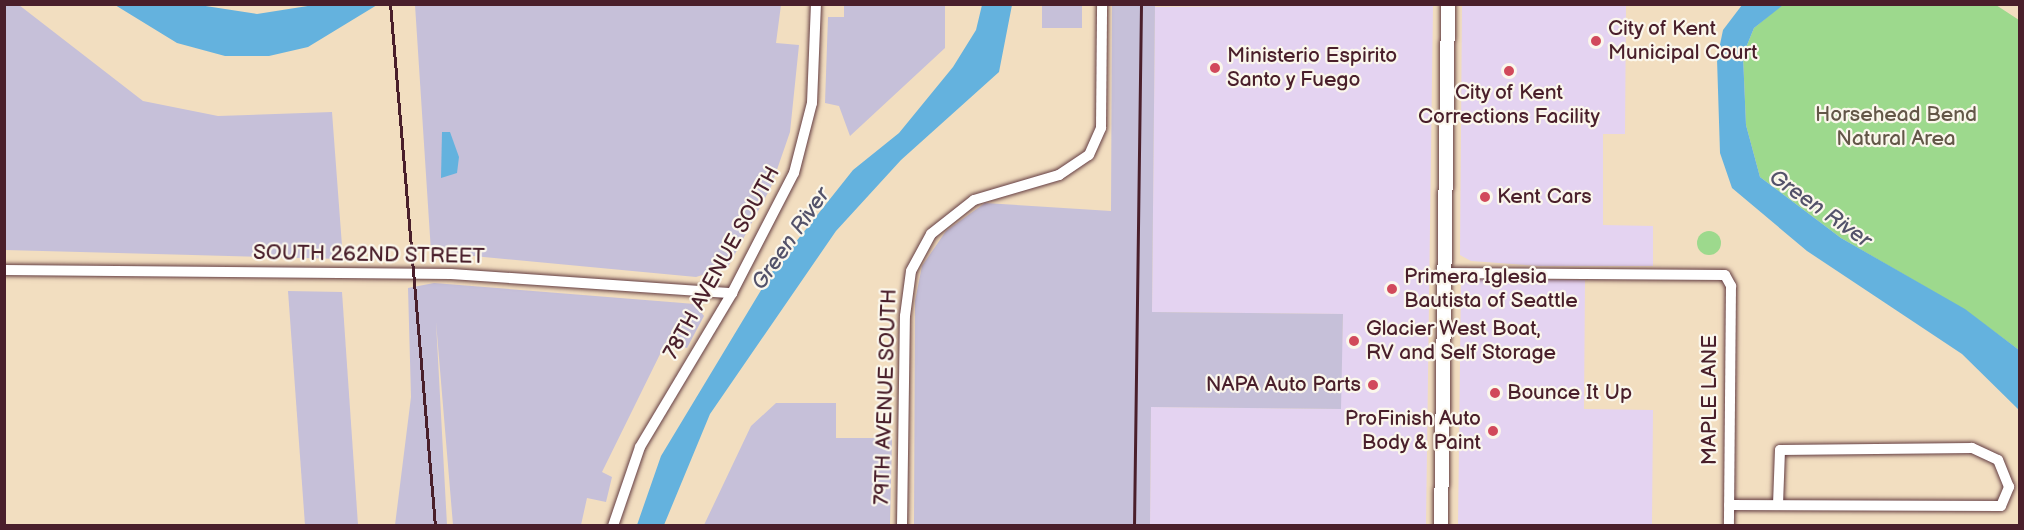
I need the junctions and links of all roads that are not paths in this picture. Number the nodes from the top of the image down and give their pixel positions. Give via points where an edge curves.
1 (816, 4) edge
2 (1102, 4) edge
3 (1448, 4) edge
4 (4, 270) edge
5 (1443, 273) junction
6 (732, 293) junction
7 (1778, 504) junction
8 (1729, 505) junction
9 (613, 525) edge
10 (902, 525) edge
11 (1441, 525) edge
12 (1729, 525) edge

1 - 6 street, 78TH AVENUE SOUTH via 813,95 801,151
2 - 10 street, 79TH AVENUE SOUTH via 1101,128 1089,154 1072,169 984,195 947,220 924,243 911,270 905,316
3 - 5 main road
4 - 6 street, SOUTH 262ND STREET via 451,274
5 - 8 street, MAPLE LANE via 1725,275 1731,286
5 - 11 main road
6 - 9 street, 78TH AVENUE SOUTH via 640,447
7 - 7 street via 1780,450 1972,448 1998,460 2009,487 2001,506
7 - 8 street
8 - 12 street, MAPLE LANE

